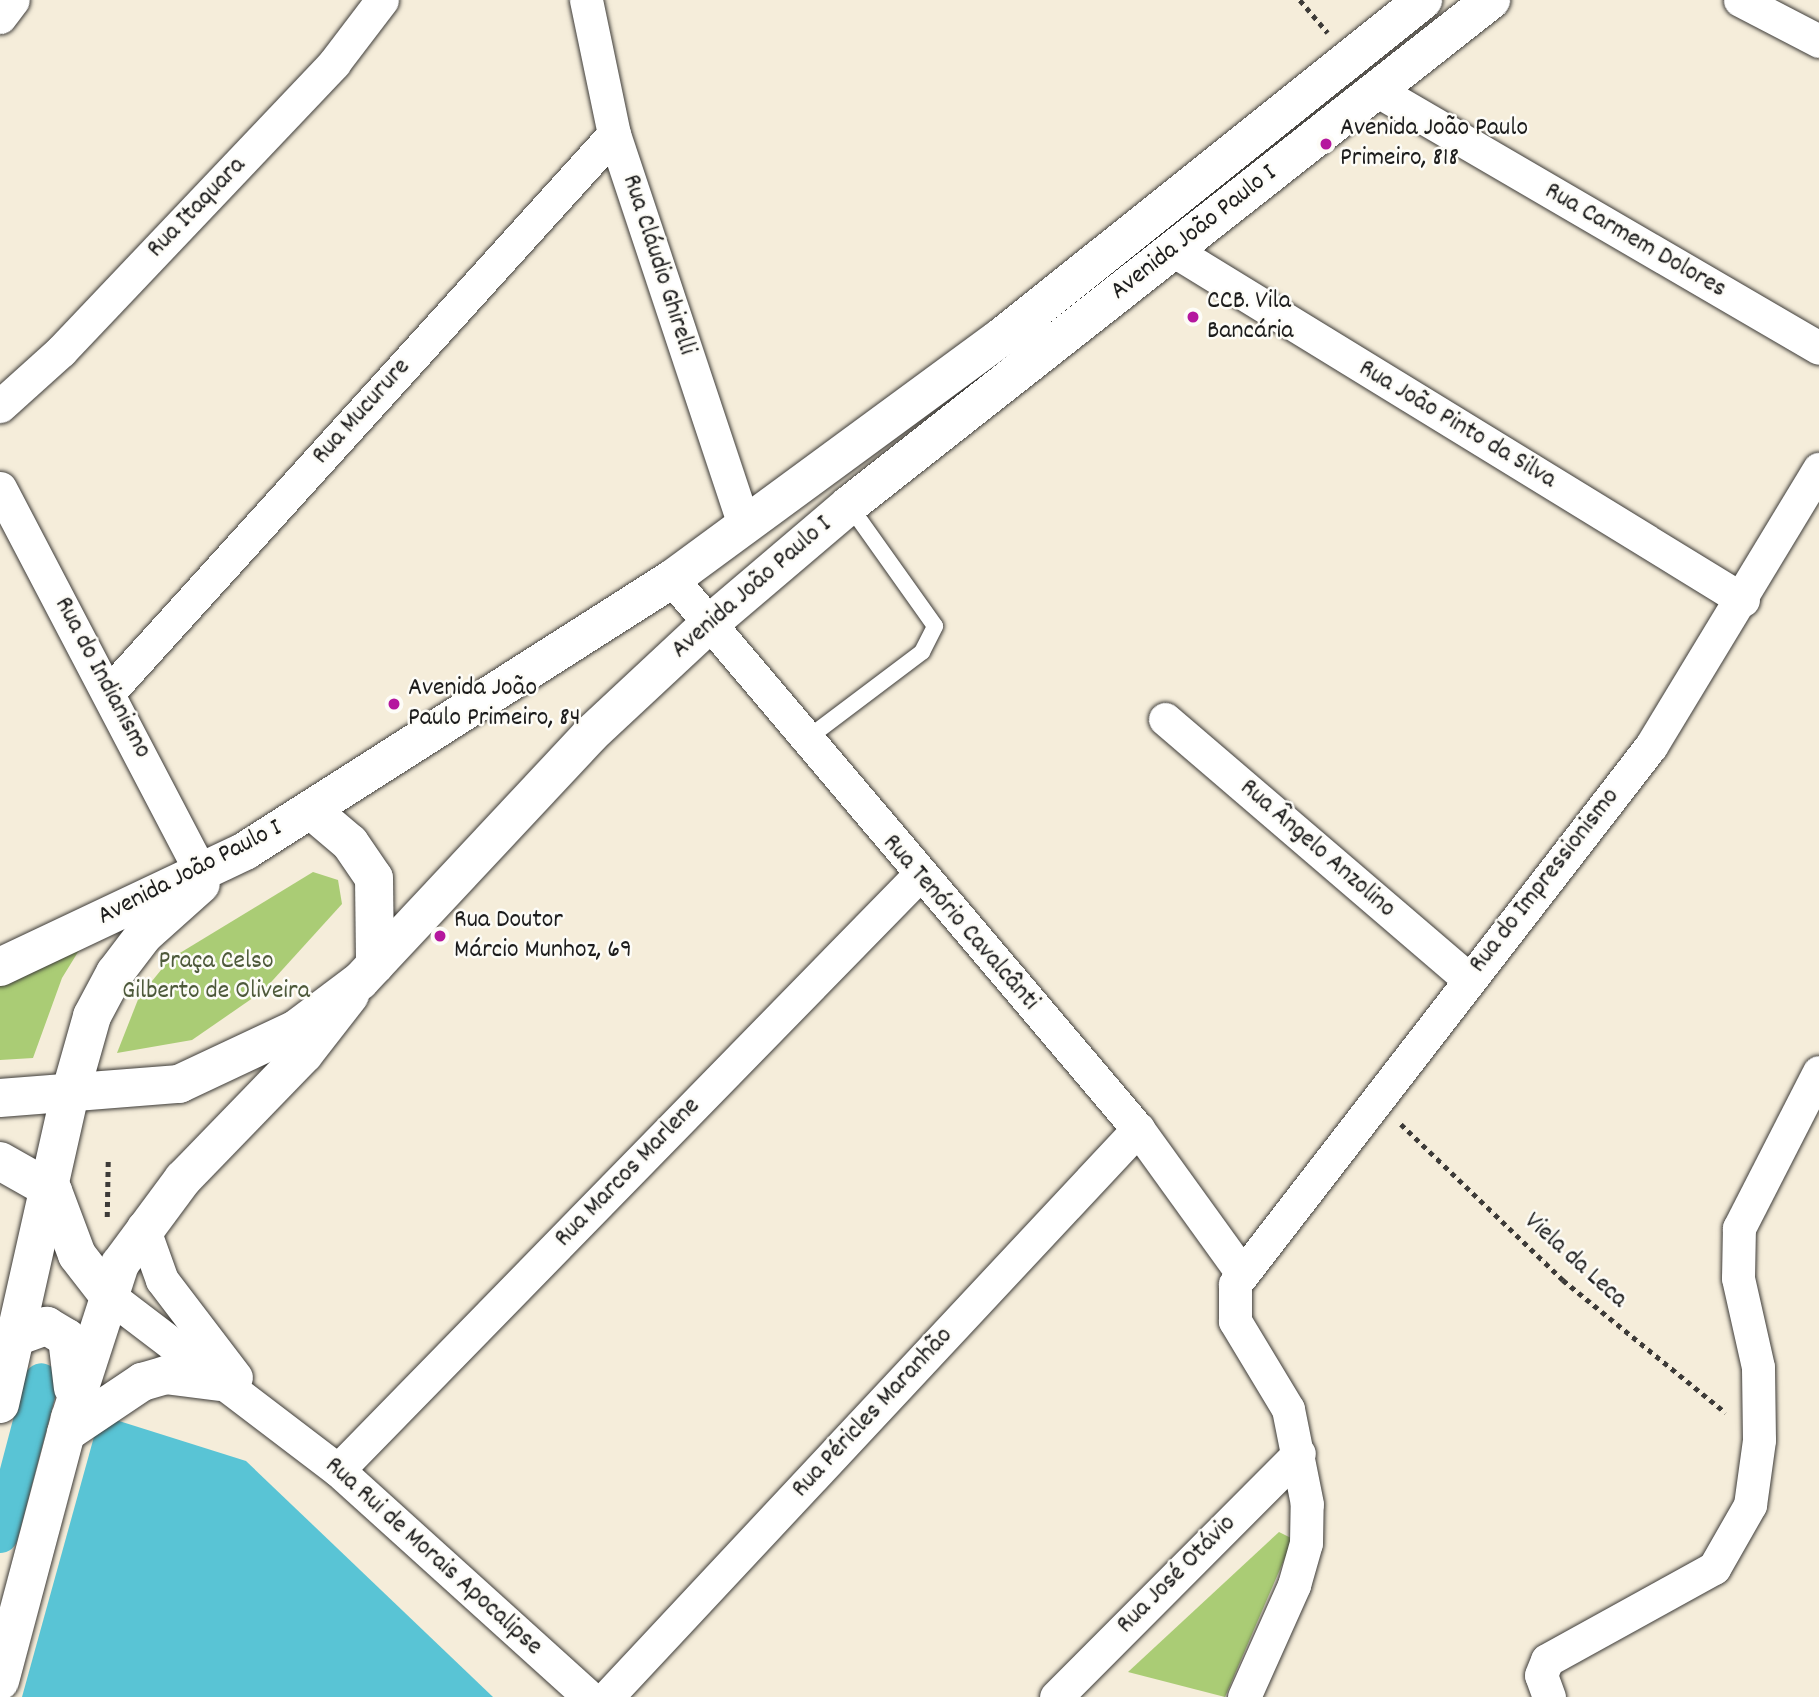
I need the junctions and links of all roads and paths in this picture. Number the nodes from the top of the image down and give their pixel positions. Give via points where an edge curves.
1 (13, 0) edge
2 (382, 0) edge
3 (1423, 0) edge
4 (1491, 0) edge
5 (1740, 0) edge
6 (578, 4) edge
7 (0, 17) edge
8 (1819, 41) edge
9 (1378, 91) junction
10 (614, 134) junction
11 (1171, 249) junction
12 (1819, 348) edge
13 (0, 406) edge
14 (1819, 470) edge
15 (0, 488) edge
16 (849, 505) junction
17 (745, 527) junction
18 (672, 579) junction
19 (1743, 600) junction
20 (707, 626) junction
21 (110, 691) junction
22 (1165, 719) dead end
23 (804, 741) junction
24 (311, 810) junction
25 (244, 851) junction
26 (200, 870) junction
27 (918, 876) junction
28 (0, 967) edge
29 (368, 973) junction
30 (1468, 979) junction
31 (1819, 1072) edge
32 (70, 1094) junction
33 (0, 1098) edge
34 (1376, 1100) junction
35 (1138, 1129) junction
36 (108, 1160) dead end
37 (0, 1161) edge
38 (53, 1191) junction
39 (125, 1225) junction
40 (1241, 1272) junction
41 (108, 1296) junction
42 (16, 1337) junction
43 (221, 1382) junction
44 (0, 1404) edge
45 (274, 1420) junction
46 (68, 1426) junction
47 (1759, 1440) junction
48 (1298, 1453) junction
49 (338, 1470) junction
50 (0, 1681) edge
51 (589, 1697) edge
52 (607, 1697) edge
53 (1056, 1697) edge
54 (1244, 1697) edge
55 (1549, 1697) edge

1 - 7 street
2 - 13 street, Rua Itaquara via 334,63 61,351
3 - 17 main road, Avenida João Paulo I via 1076,279
4 - 9 main road, Avenida João Paulo I
5 - 8 street
6 - 10 street, Rua Cláudio Ghirelli
9 - 11 main road, Avenida João Paulo I
9 - 12 street, Rua Carmem Dolores
10 - 17 street, Rua Cláudio Ghirelli
10 - 21 street, Rua Mucurure
11 - 16 main road, Avenida João Paulo I
11 - 19 street, Rua João Pinto da Silva
14 - 19 street, Rua do Impressionismo
15 - 21 street, Rua do Indianismo
16 - 20 main road, Avenida João Paulo I
16 - 23 lane via 929,610 932,640
17 - 18 main road, Avenida João Paulo I
18 - 20 street, Rua Tenório Cavalcânti
18 - 24 main road, Avenida João Paulo I
19 - 30 street, Rua do Impressionismo via 1651,746
20 - 23 street, Rua Tenório Cavalcânti
20 - 29 main road, Avenida João Paulo I via 590,735
21 - 26 street, Rua do Indianismo
22 - 30 street, Rua Ângelo Anzolino
23 - 27 street, Rua Tenório Cavalcânti
24 - 25 main road, Avenida João Paulo I
24 - 29 main road via 350,843 374,878
25 - 26 main road, Avenida João Paulo I
25 - 32 main road via 144,935 115,974 92,1016
26 - 28 main road, Avenida João Paulo I
27 - 35 street, Rua Tenório Cavalcânti
27 - 49 street, Rua Marcos Marlene
29 - 32 main road, Avenida João Paulo I via 296,1029 236,1063 179,1084
29 - 39 main road via 304,1054
30 - 34 street, Rua do Impressionismo
31 - 47 street via 1739,1228 1738,1278 1758,1367
32 - 33 main road, Avenida João Paulo I
32 - 38 main road
34 - 40 street, Rua do Impressionismo
34 - 47 path, Viela da Leca via 1563,1280
35 - 40 street, Rua Tenório Cavalcânti
35 - 52 street, Rua Péricles Maranhão
36 - 39 path
37 - 38 main road
38 - 41 main road via 77,1255
38 - 42 main road
39 - 41 main road
39 - 45 street, Rua Rui de Morais Apocalipse via 195,1331
40 - 48 street via 1232,1295 1235,1321 1288,1409
41 - 43 street, Rua Rui de Morais Apocalipse
41 - 46 main road
42 - 44 main road
42 - 46 main road via 47,1326 67,1338 74,1369
43 - 45 street, Rua Rui de Morais Apocalipse
43 - 46 main road via 166,1375 142,1381
45 - 49 street, Rua Rui de Morais Apocalipse
46 - 50 main road
47 - 55 street via 1750,1505 1714,1568 1554,1654 1541,1675
48 - 53 street, Rua José Otávio
48 - 54 street via 1306,1544
49 - 51 street, Rua Rui de Morais Apocalipse

